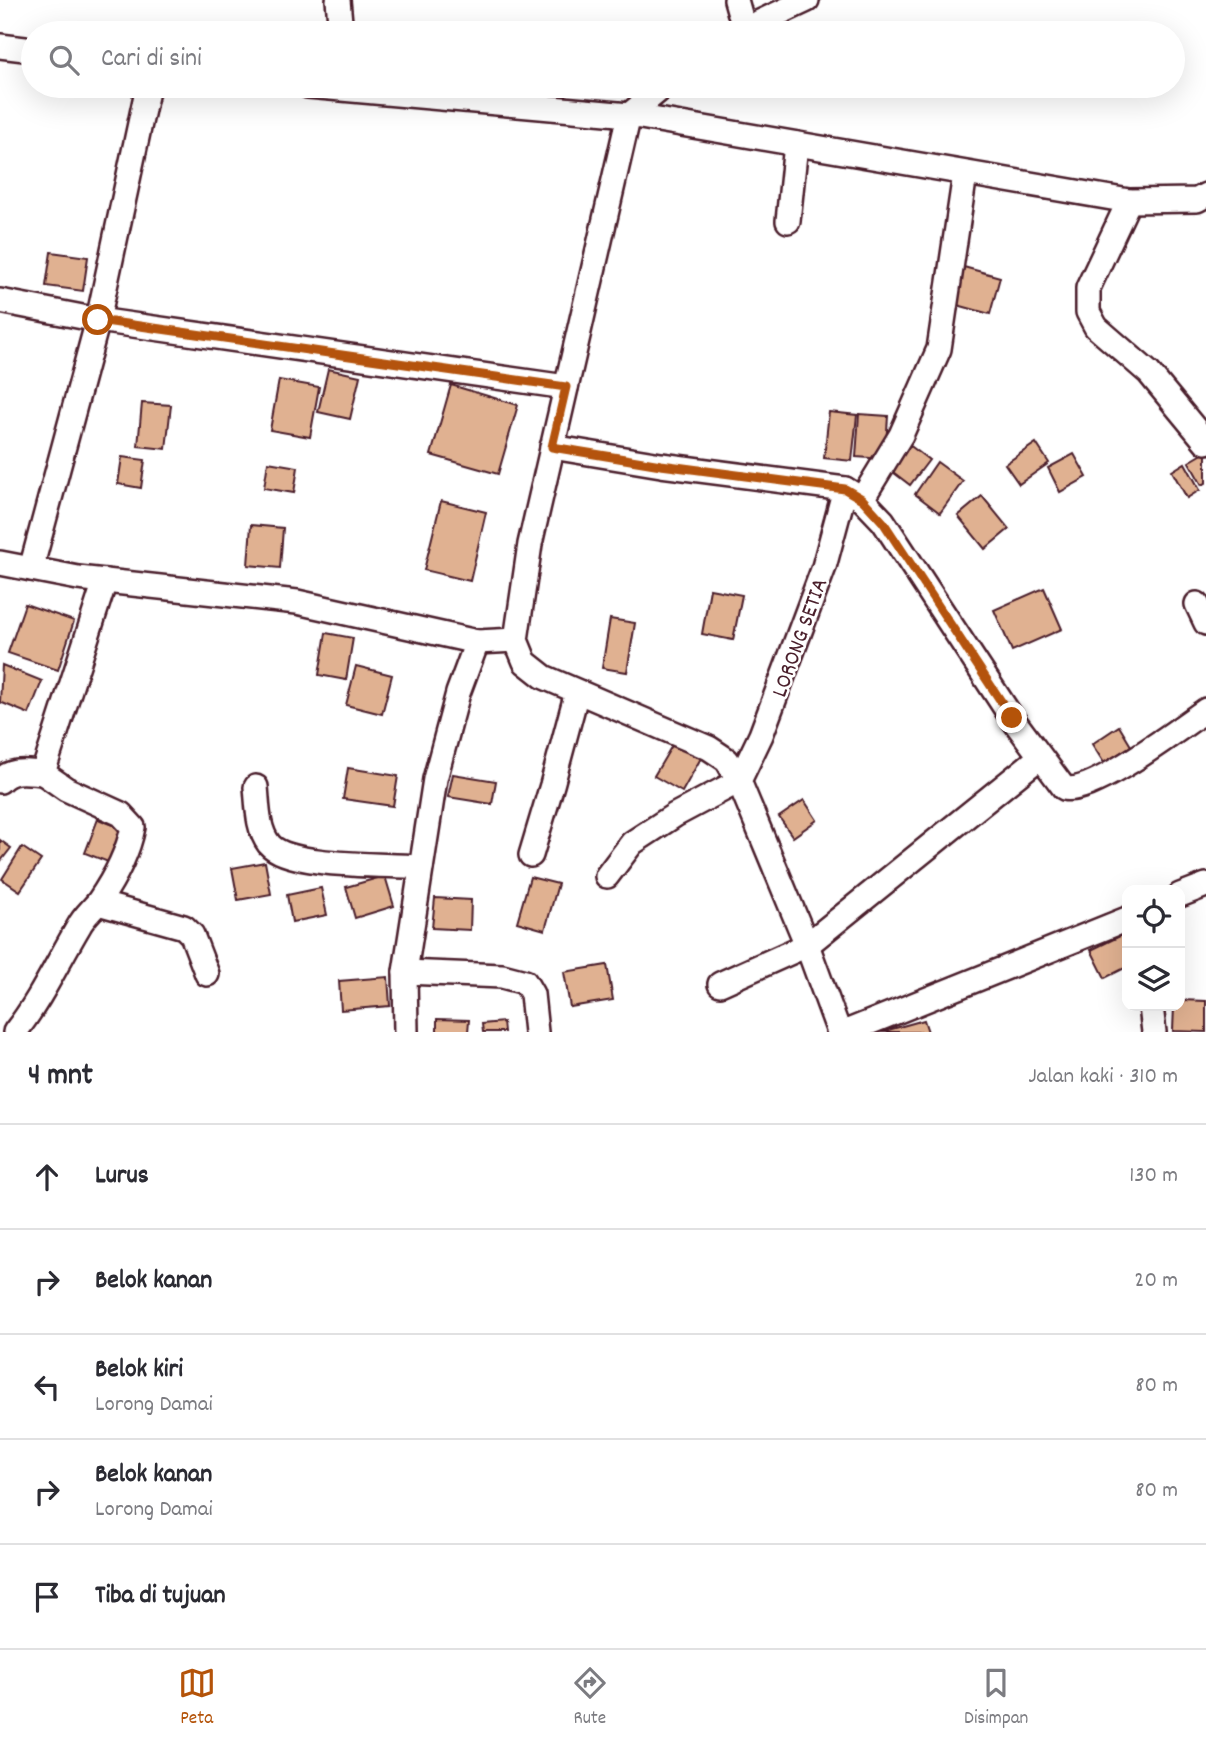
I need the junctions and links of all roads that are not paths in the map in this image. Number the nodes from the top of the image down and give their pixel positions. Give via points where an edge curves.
1 (338, 0) edge
2 (736, 0) edge
3 (807, 0) edge
4 (340, 21) edge
5 (741, 21) edge
6 (762, 21) edge
7 (0, 46) edge
8 (21, 49) edge
9 (145, 98) edge
10 (451, 98) edge
11 (650, 98) edge
12 (629, 115) junction
13 (796, 144) junction
14 (965, 174) junction
15 (1206, 195) edge
16 (1129, 201) junction
17 (788, 221) dead end
18 (0, 301) edge
19 (98, 320) junction
20 (566, 387) junction
21 (1206, 442) edge
22 (552, 447) junction
23 (854, 494) junction
24 (0, 563) edge
25 (31, 569) junction
26 (105, 581) junction
27 (516, 640) junction
28 (477, 642) junction
29 (577, 692) junction
30 (1206, 710) edge
31 (1040, 757) junction
32 (43, 774) junction
33 (0, 781) edge
34 (739, 781) junction
35 (256, 787) dead end
36 (531, 855) dead end
37 (421, 867) junction
38 (607, 876) dead end
39 (1206, 886) edge
40 (1185, 893) edge
41 (98, 903) junction
42 (1122, 921) edge
43 (807, 945) junction
44 (405, 972) junction
45 (206, 974) dead end
46 (720, 984) dead end
47 (1152, 1011) edge
48 (15, 1032) edge
49 (406, 1032) edge
50 (536, 1032) edge
51 (839, 1032) edge
52 (846, 1032) edge
53 (1154, 1032) edge

1 - 4 street
2 - 5 street
3 - 6 street
7 - 8 street
9 - 19 street
10 - 12 street
11 - 12 street
12 - 13 street
12 - 20 street
13 - 14 street
13 - 17 street
14 - 16 street
14 - 23 street, LORONG SETIA via 939,349 901,435
15 - 16 street via 1197,200
16 - 21 street via 1088,288 1088,312 1096,327 1149,373
18 - 19 street
19 - 20 street
19 - 25 street
20 - 22 street
22 - 23 street
22 - 27 street via 530,544
23 - 31 street via 883,522
23 - 34 street, LORONG SETIA
24 - 25 street
25 - 26 street
26 - 28 street via 297,602
26 - 32 street
27 - 28 street
27 - 29 street via 526,662 544,677
28 - 37 street via 435,779
29 - 34 street via 709,748 727,760
29 - 36 street
30 - 31 street via 1107,776 1077,788 1064,788
31 - 43 street
32 - 33 street via 14,771
32 - 41 street via 121,814 133,827
34 - 38 street via 632,844
34 - 43 street
35 - 37 street via 259,824 270,845 294,857
37 - 44 street
39 - 40 street
41 - 45 street via 184,928 192,935
41 - 48 street via 81,922
42 - 52 street
43 - 46 street
43 - 51 street
44 - 49 street
44 - 50 street via 502,976 525,982 532,994
47 - 53 street

